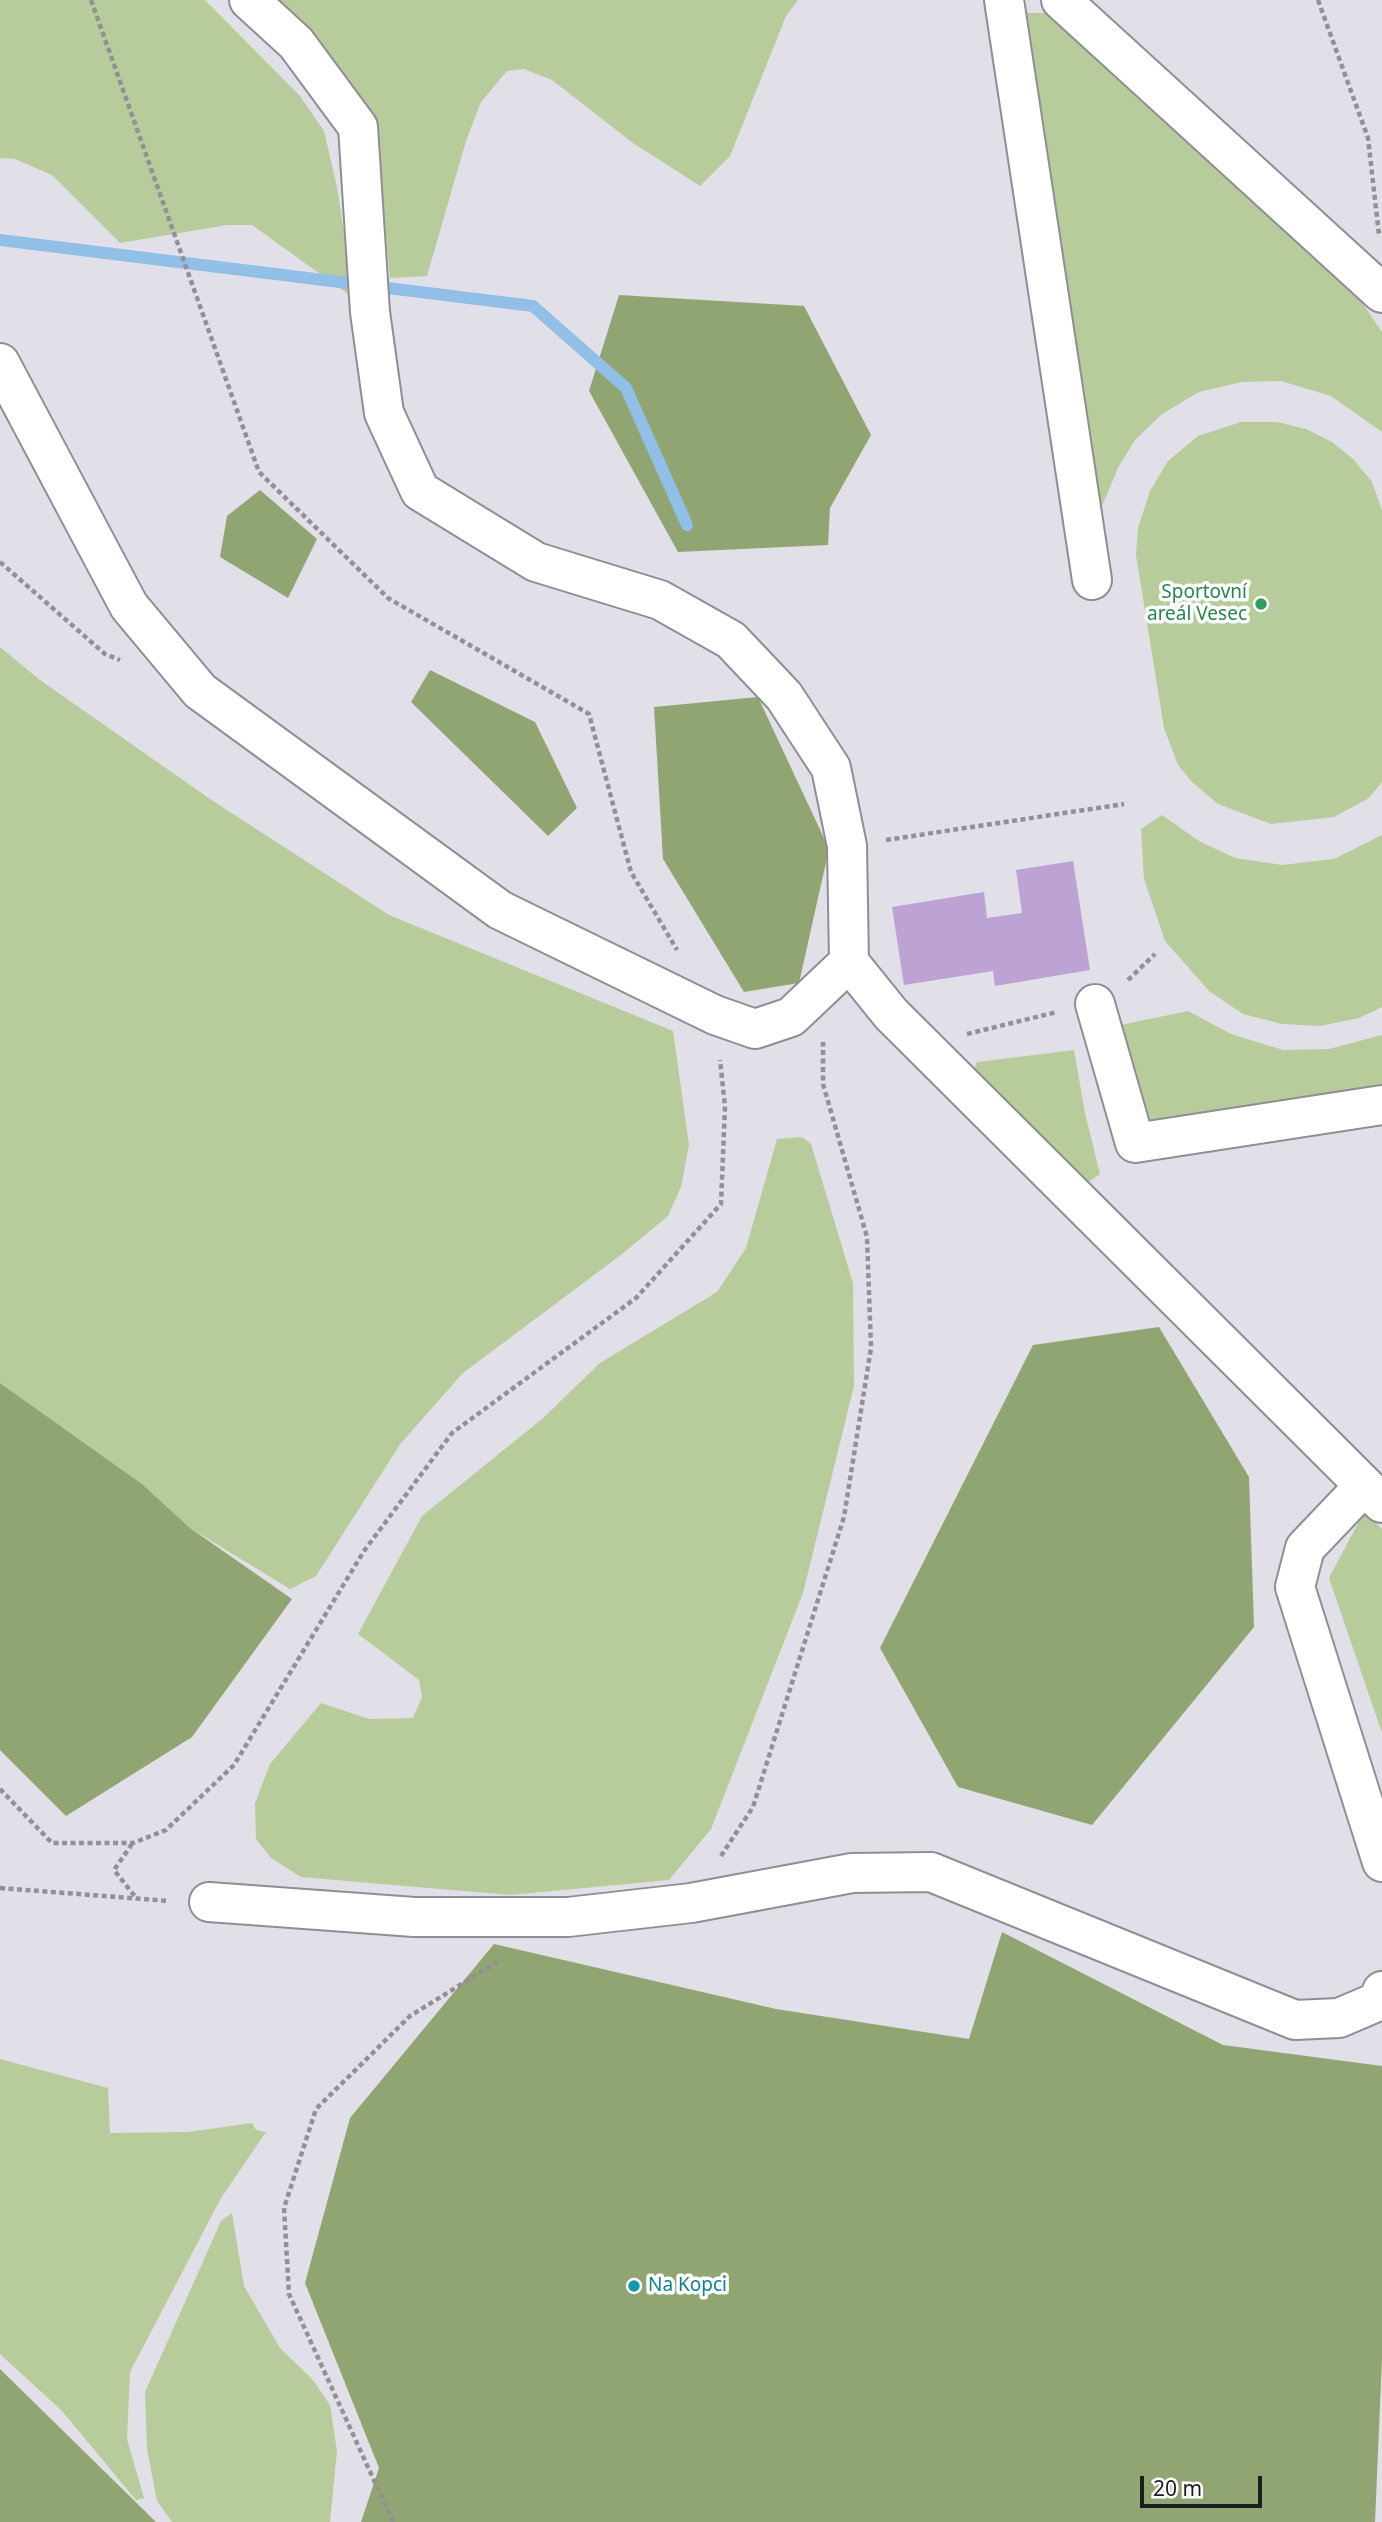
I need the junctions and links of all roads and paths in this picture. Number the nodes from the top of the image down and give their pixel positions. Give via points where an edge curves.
1 (91, 0) edge
2 (249, 0) edge
3 (1004, 0) edge
4 (1061, 0) edge
5 (1318, 0) edge
6 (1380, 246) edge
7 (1382, 293) edge
8 (0, 363) edge
9 (0, 562) edge
10 (1091, 580) dead end
11 (128, 663) dead end
12 (1124, 804) dead end
13 (847, 846) junction
14 (1155, 954) dead end
15 (680, 956) dead end
16 (836, 974) junction
17 (1095, 1004) junction
18 (715, 1015) junction
19 (921, 1044) junction
20 (1382, 1105) edge
21 (1373, 1494) edge
22 (0, 1789) edge
23 (132, 1843) junction
24 (1382, 1862) edge
25 (0, 1888) edge
26 (137, 1899) junction
27 (209, 1902) joint
28 (691, 1903) junction
29 (512, 1952) dead end
30 (1382, 1991) edge
31 (393, 2522) edge

1 - 15 path via 259,472 388,598 589,714 631,872
2 - 13 street via 296,43 358,127 370,312 384,413 420,491 536,562 660,600 730,640 784,696 831,768
3 - 10 street
4 - 7 street
5 - 6 path via 1368,138
8 - 18 street via 130,607 200,691 500,910
9 - 11 path via 104,654
12 - 13 path
13 - 16 street
14 - 17 path
16 - 18 street via 791,1017 755,1029
16 - 19 street via 891,1014
16 - 28 path via 823,1084 867,1237 871,1348 844,1517 753,1807
17 - 19 path
17 - 20 street via 1135,1143
18 - 23 path via 725,1106 721,1204 636,1298 452,1433 364,1551 234,1765 166,1830
19 - 21 street
21 - 24 street via 1305,1548 1295,1587
22 - 23 path via 52,1843
23 - 26 path via 114,1870
25 - 26 path
26 - 27 path
27 - 28 street via 414,1917 568,1917
28 - 30 street via 852,1873 932,1872 1295,2020 1339,2018 1379,2001
29 - 31 path via 410,2016 316,2109 284,2208 289,2294

